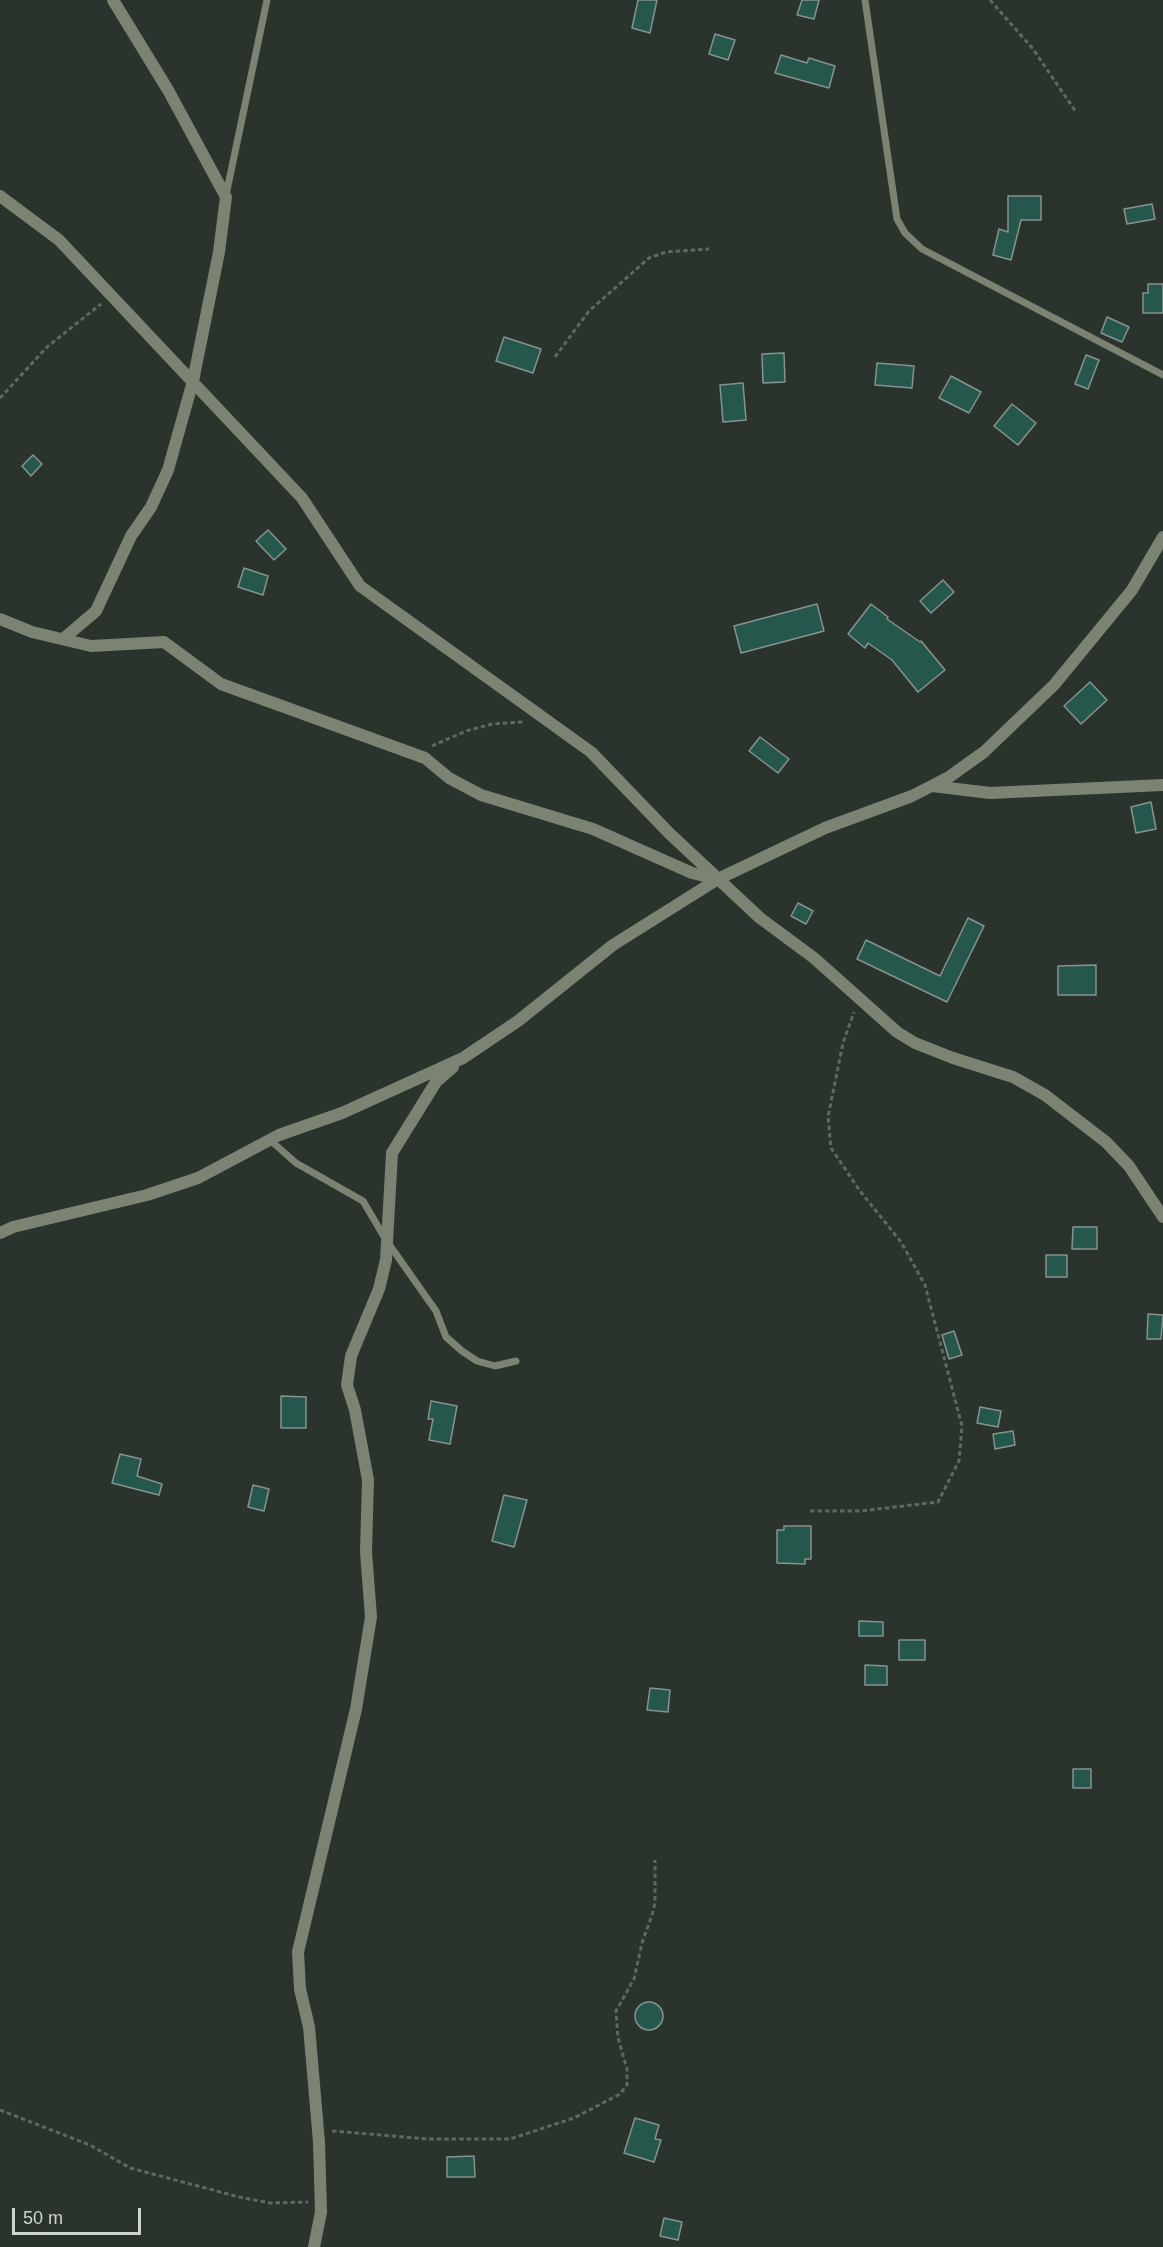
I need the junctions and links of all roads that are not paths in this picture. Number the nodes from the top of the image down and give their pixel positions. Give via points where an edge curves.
1 (113, 0) edge
2 (267, 0) edge
3 (865, 0) edge
4 (0, 196) edge
5 (226, 197) junction
6 (1163, 375) edge
7 (193, 381) junction
8 (1163, 537) edge
9 (0, 619) edge
10 (63, 639) junction
11 (1163, 785) edge
12 (931, 786) junction
13 (718, 879) junction
14 (462, 1058) junction
15 (270, 1140) junction
16 (1163, 1217) edge
17 (0, 1233) edge
18 (386, 1240) junction
19 (516, 1361) dead end
20 (314, 2247) edge

1 - 5 street
2 - 5 lane
3 - 6 lane via 897,219 905,233 922,249
4 - 7 street via 58,240
5 - 7 street
7 - 10 street via 168,470 151,507 131,536 96,611
7 - 13 street via 302,498 360,586 591,752
8 - 12 street via 1132,590 1054,685 984,752
9 - 10 street
10 - 13 street via 91,646 164,642 221,684 418,756 481,795 593,829 692,873
11 - 12 street via 990,793
12 - 13 street via 825,828
13 - 14 street via 613,945 518,1021
13 - 16 street via 897,1032 953,1058 1013,1077 1045,1095 1106,1142
14 - 15 street via 342,1113
14 - 18 street via 436,1082 392,1153
15 - 17 street via 198,1178
15 - 18 lane via 296,1163 363,1201
18 - 19 lane via 436,1311 446,1337 477,1361 495,1366
18 - 20 street via 379,1290 351,1356 347,1385 368,1480 366,1552 371,1617 356,1708 298,1952 318,2130 320,2202

